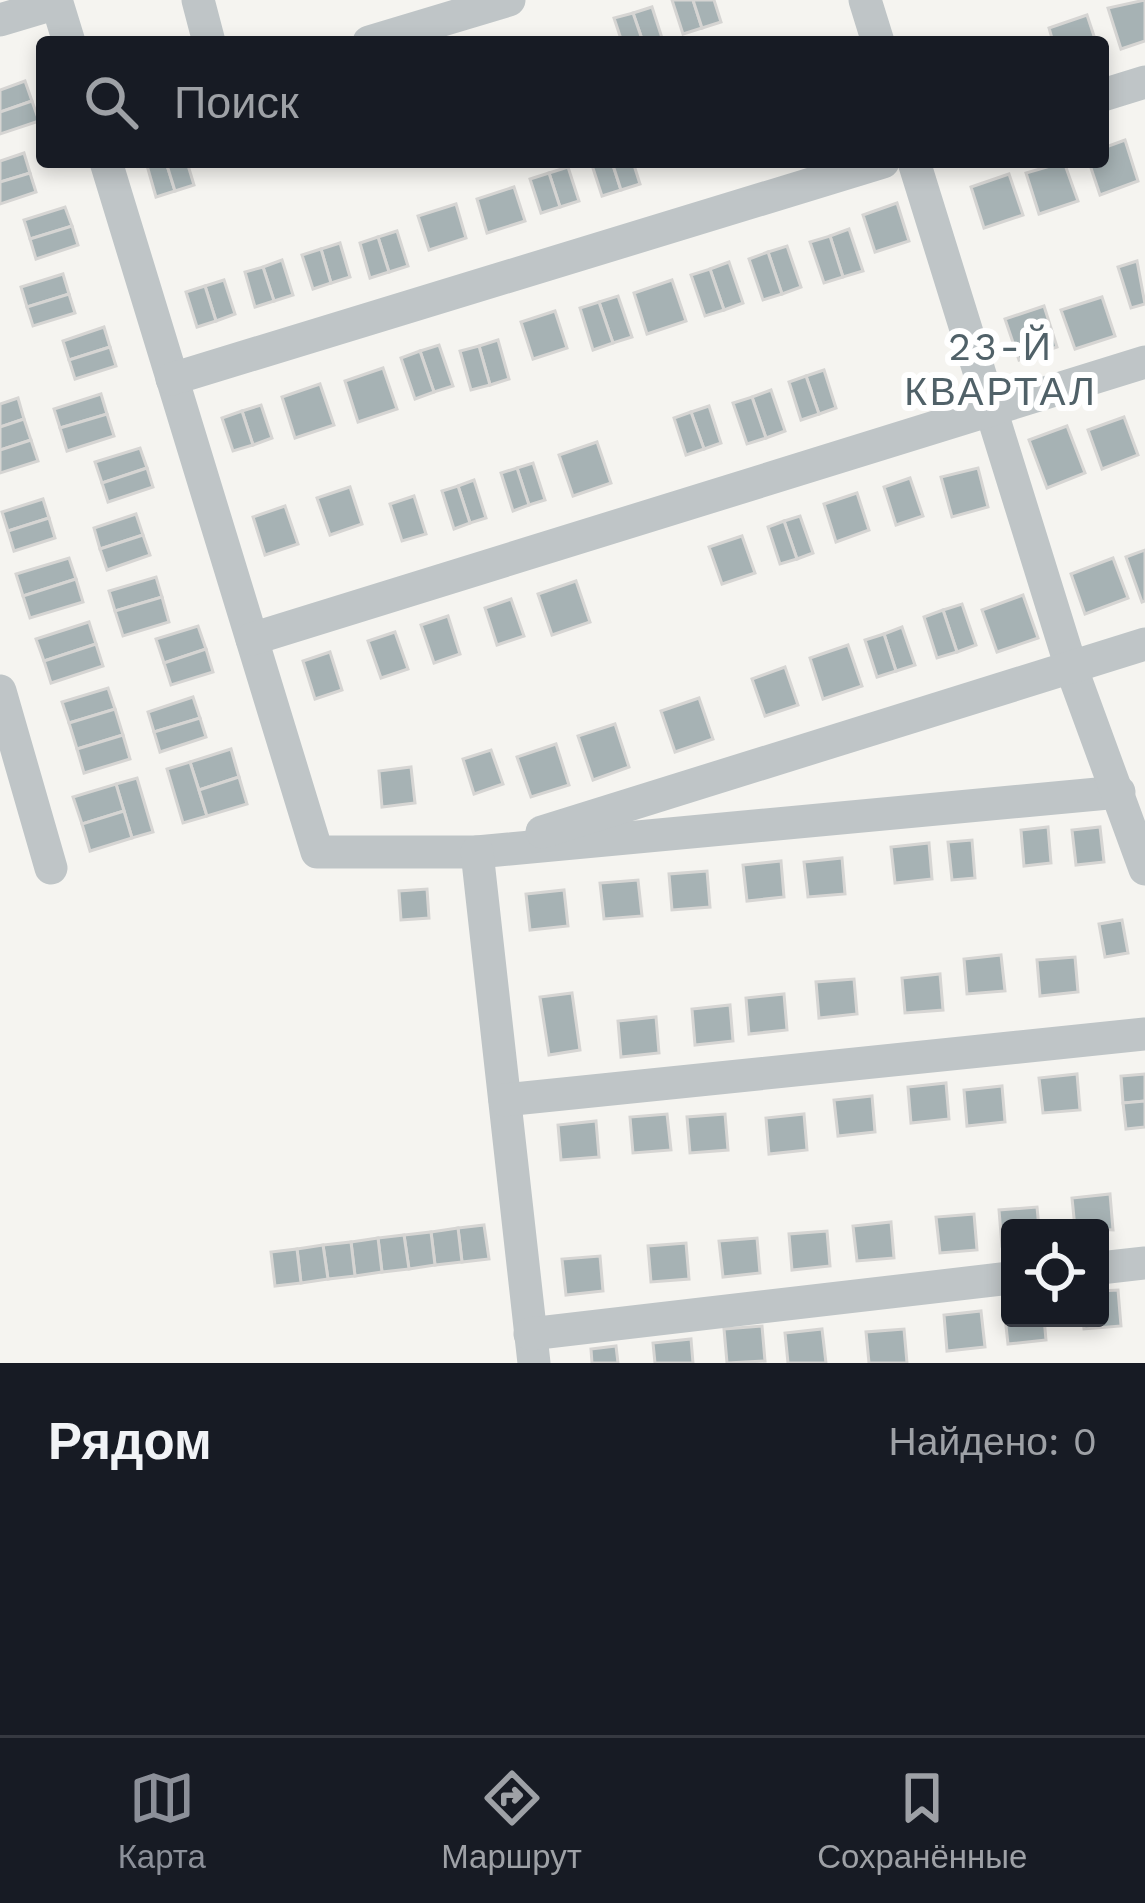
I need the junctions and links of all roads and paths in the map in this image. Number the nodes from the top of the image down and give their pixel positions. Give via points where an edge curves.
1 (198, 0) edge
2 (509, 0) edge
3 (865, 0) edge
4 (62, 1) edge
5 (0, 20) edge
6 (68, 36) edge
7 (207, 36) edge
8 (389, 36) edge
9 (876, 36) edge
10 (1145, 82) edge
11 (1109, 93) edge
12 (108, 168) edge
13 (863, 168) edge
14 (916, 168) edge
15 (1145, 362) edge
16 (172, 379) junction
17 (992, 409) junction
18 (252, 639) junction
19 (1145, 644) edge
20 (1071, 667) junction
21 (0, 691) edge
22 (1119, 792) junction
23 (477, 852) junction
24 (51, 868) dead end
25 (1145, 869) edge
26 (1145, 1034) edge
27 (505, 1100) junction
28 (1145, 1263) edge
29 (1109, 1267) edge
30 (1001, 1280) edge
31 (532, 1348) edge

1 - 7 street
2 - 8 street
3 - 9 street
4 - 5 street
4 - 6 street
10 - 11 street
12 - 16 street
13 - 16 street
14 - 17 street
15 - 17 street
16 - 18 street
17 - 18 street
17 - 20 street
18 - 23 street via 317,852
19 - 20 street
20 - 22 street
20 - 23 street
21 - 24 street
22 - 23 street
22 - 25 street
23 - 27 street
26 - 27 street
27 - 31 street
28 - 29 street
30 - 31 street

